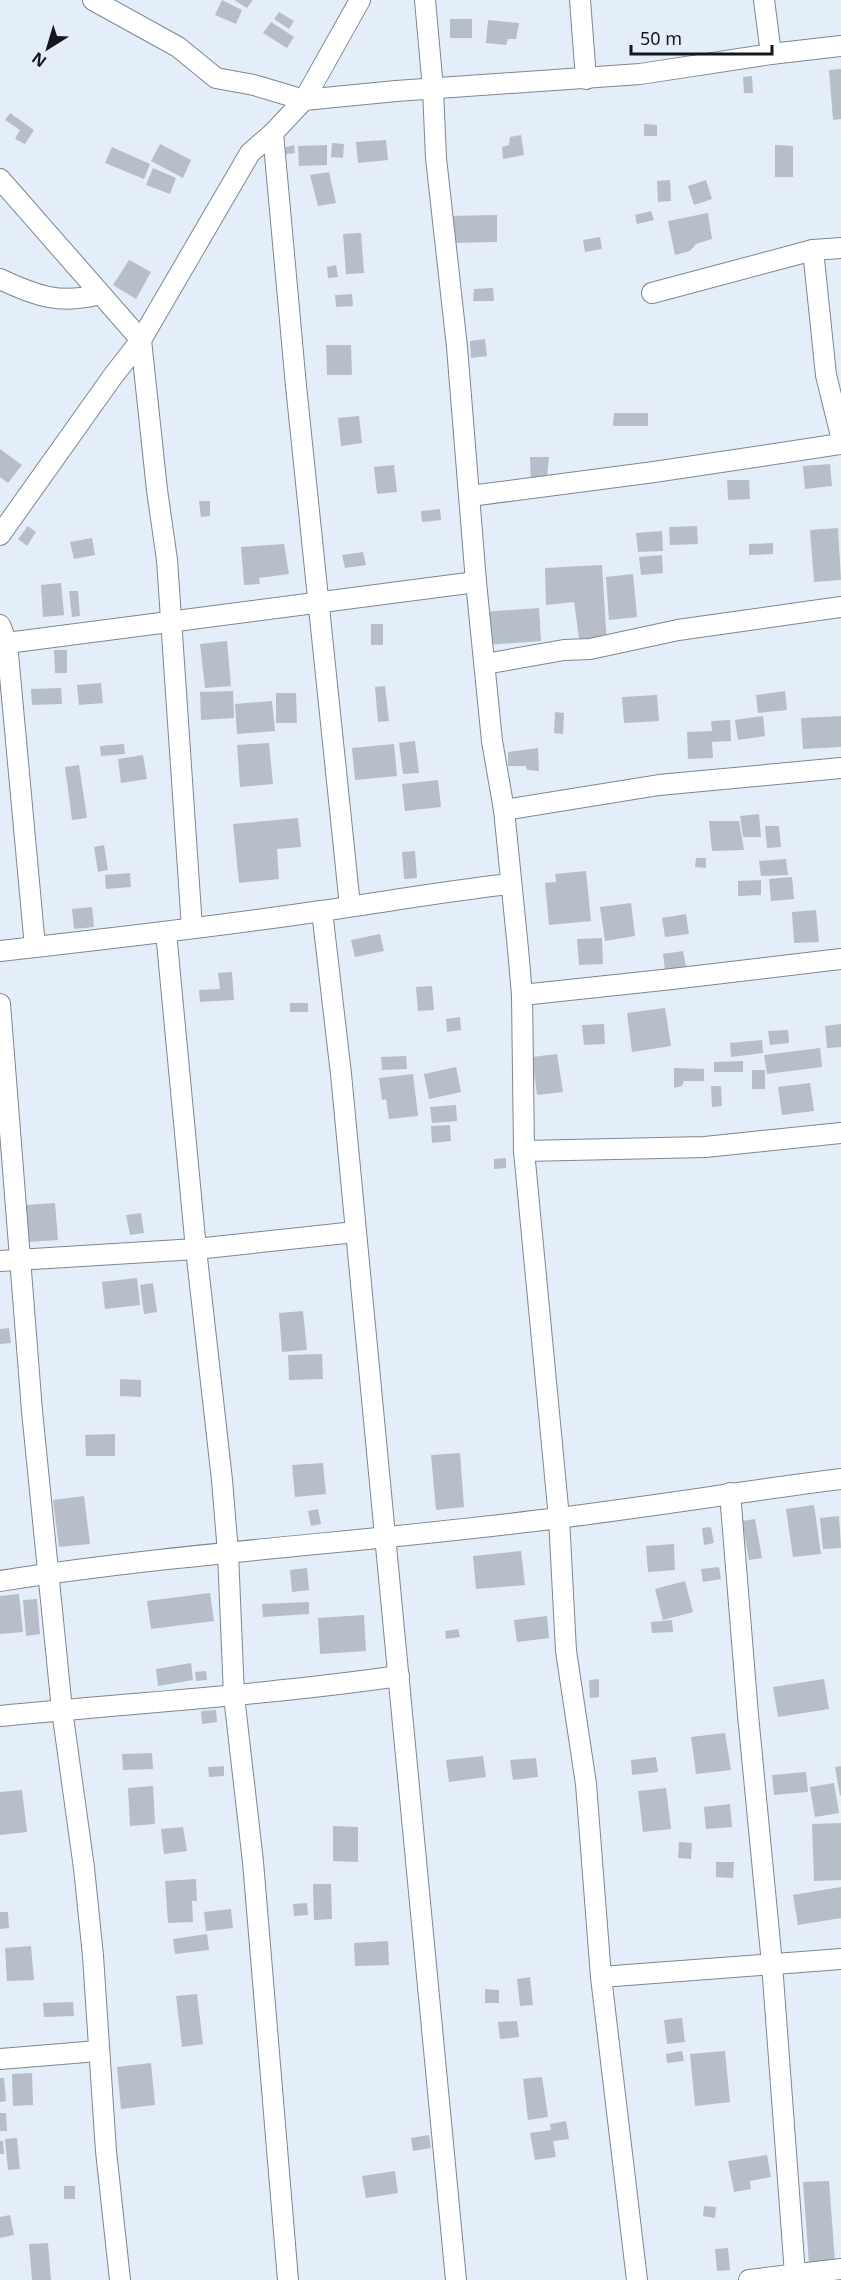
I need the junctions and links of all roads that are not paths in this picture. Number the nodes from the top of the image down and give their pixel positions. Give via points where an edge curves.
1 (93, 0) edge
2 (360, 0) edge
3 (425, 0) edge
4 (580, 0) edge
5 (764, 0) edge
6 (841, 46) edge
7 (771, 54) junction
8 (586, 79) junction
9 (433, 89) junction
10 (304, 100) junction
11 (273, 133) junction
12 (0, 179) edge
13 (841, 248) edge
14 (813, 250) junction
15 (0, 279) edge
16 (652, 293) dead end
17 (100, 294) junction
18 (141, 340) junction
19 (833, 373) edge
20 (841, 436) edge
21 (841, 444) edge
22 (470, 496) junction
23 (0, 535) edge
24 (476, 582) junction
25 (319, 603) junction
26 (841, 607) edge
27 (170, 621) junction
28 (3, 634) edge
29 (485, 664) junction
30 (841, 768) edge
31 (504, 810) junction
32 (510, 884) junction
33 (350, 906) junction
34 (322, 911) junction
35 (192, 928) junction
36 (166, 932) junction
37 (35, 947) junction
38 (0, 951) edge
39 (841, 959) edge
40 (522, 995) junction
41 (0, 1004) edge
42 (841, 1133) edge
43 (524, 1151) junction
44 (355, 1232) junction
45 (196, 1249) junction
46 (21, 1259) junction
47 (0, 1261) edge
48 (841, 1479) edge
49 (730, 1493) junction
50 (559, 1518) junction
51 (385, 1537) junction
52 (228, 1553) junction
53 (49, 1573) junction
54 (0, 1581) edge
55 (399, 1676) junction
56 (234, 1696) junction
57 (62, 1710) junction
58 (0, 1716) edge
59 (841, 1959) edge
60 (772, 1964) junction
61 (601, 1977) junction
62 (98, 2051) junction
63 (0, 2059) edge
64 (841, 2269) edge
65 (805, 2276) edge
66 (120, 2280) edge
67 (288, 2280) edge
68 (456, 2280) edge
69 (638, 2280) edge
70 (749, 2280) edge

1 - 10 street via 178,47 216,78
2 - 10 street
3 - 9 street
4 - 8 street
5 - 7 street
6 - 7 street
7 - 8 street
8 - 9 street
9 - 10 street
9 - 22 street via 436,158
10 - 11 street
11 - 18 street via 250,153
11 - 25 street
12 - 17 street
13 - 14 street
14 - 16 street
14 - 19 street
15 - 17 street via 24,291 58,299 79,300
17 - 18 street
18 - 23 street
18 - 27 street via 167,560
19 - 20 street
21 - 22 street
22 - 24 street
24 - 25 street
24 - 29 street
25 - 27 street
25 - 33 street
26 - 29 street via 678,630 590,649
27 - 28 street
27 - 35 street
28 - 37 street
29 - 31 street
30 - 31 street via 659,785
31 - 32 street
32 - 33 street
32 - 40 street
33 - 34 street
34 - 35 street
34 - 44 street
35 - 36 street
36 - 37 street
36 - 45 street
37 - 38 street
39 - 40 street
40 - 43 street
41 - 46 street
42 - 43 street via 705,1148
43 - 50 street
44 - 45 street
44 - 51 street
45 - 46 street
45 - 52 street
46 - 47 street
46 - 53 street
48 - 49 street
49 - 50 street
49 - 60 street
50 - 51 street
50 - 61 street via 566,1651 586,1784
51 - 52 street
51 - 55 street
52 - 53 street
52 - 56 street
53 - 54 street
53 - 57 street
55 - 56 street
55 - 68 street
56 - 57 street
56 - 67 street via 253,1862
57 - 58 street
57 - 62 street via 90,1923
59 - 60 street
60 - 61 street
60 - 65 street
61 - 69 street
62 - 63 street
62 - 66 street
64 - 65 street
65 - 70 street

